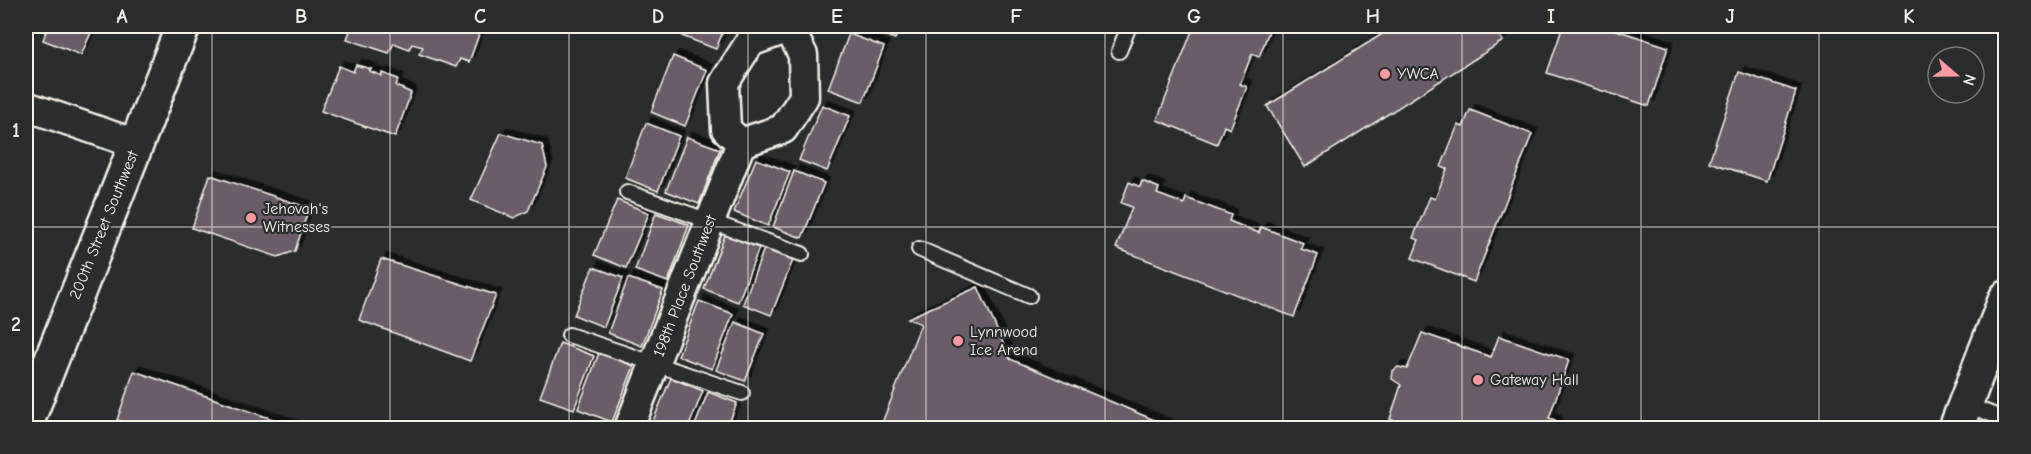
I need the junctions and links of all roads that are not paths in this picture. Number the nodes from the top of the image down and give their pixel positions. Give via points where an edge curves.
1 (183, 26) edge
2 (1129, 26) edge
3 (790, 27) edge
4 (1119, 51) dead end
5 (26, 106) edge
6 (741, 143) junction
7 (136, 144) junction
8 (627, 192) dead end
9 (710, 221) junction
10 (919, 249) dead end
11 (802, 254) dead end
12 (1029, 296) dead end
13 (2006, 298) edge
14 (569, 335) dead end
15 (655, 363) junction
16 (742, 393) dead end
17 (1960, 416) edge
18 (2006, 420) edge
19 (26, 424) edge
20 (629, 429) edge

1 - 7 street, 200th Street Southwest
2 - 4 lane
3 - 6 street via 803,55 804,97 783,129
3 - 6 street via 750,42 724,83 726,129
5 - 7 street
6 - 9 street, 198th Place Southwest
7 - 19 street, 200th Street Southwest
8 - 9 lane
9 - 11 lane
9 - 15 street, 198th Place Southwest
10 - 12 lane
13 - 17 street
14 - 15 lane
15 - 16 lane
15 - 20 street, 198th Place Southwest
17 - 18 lane

